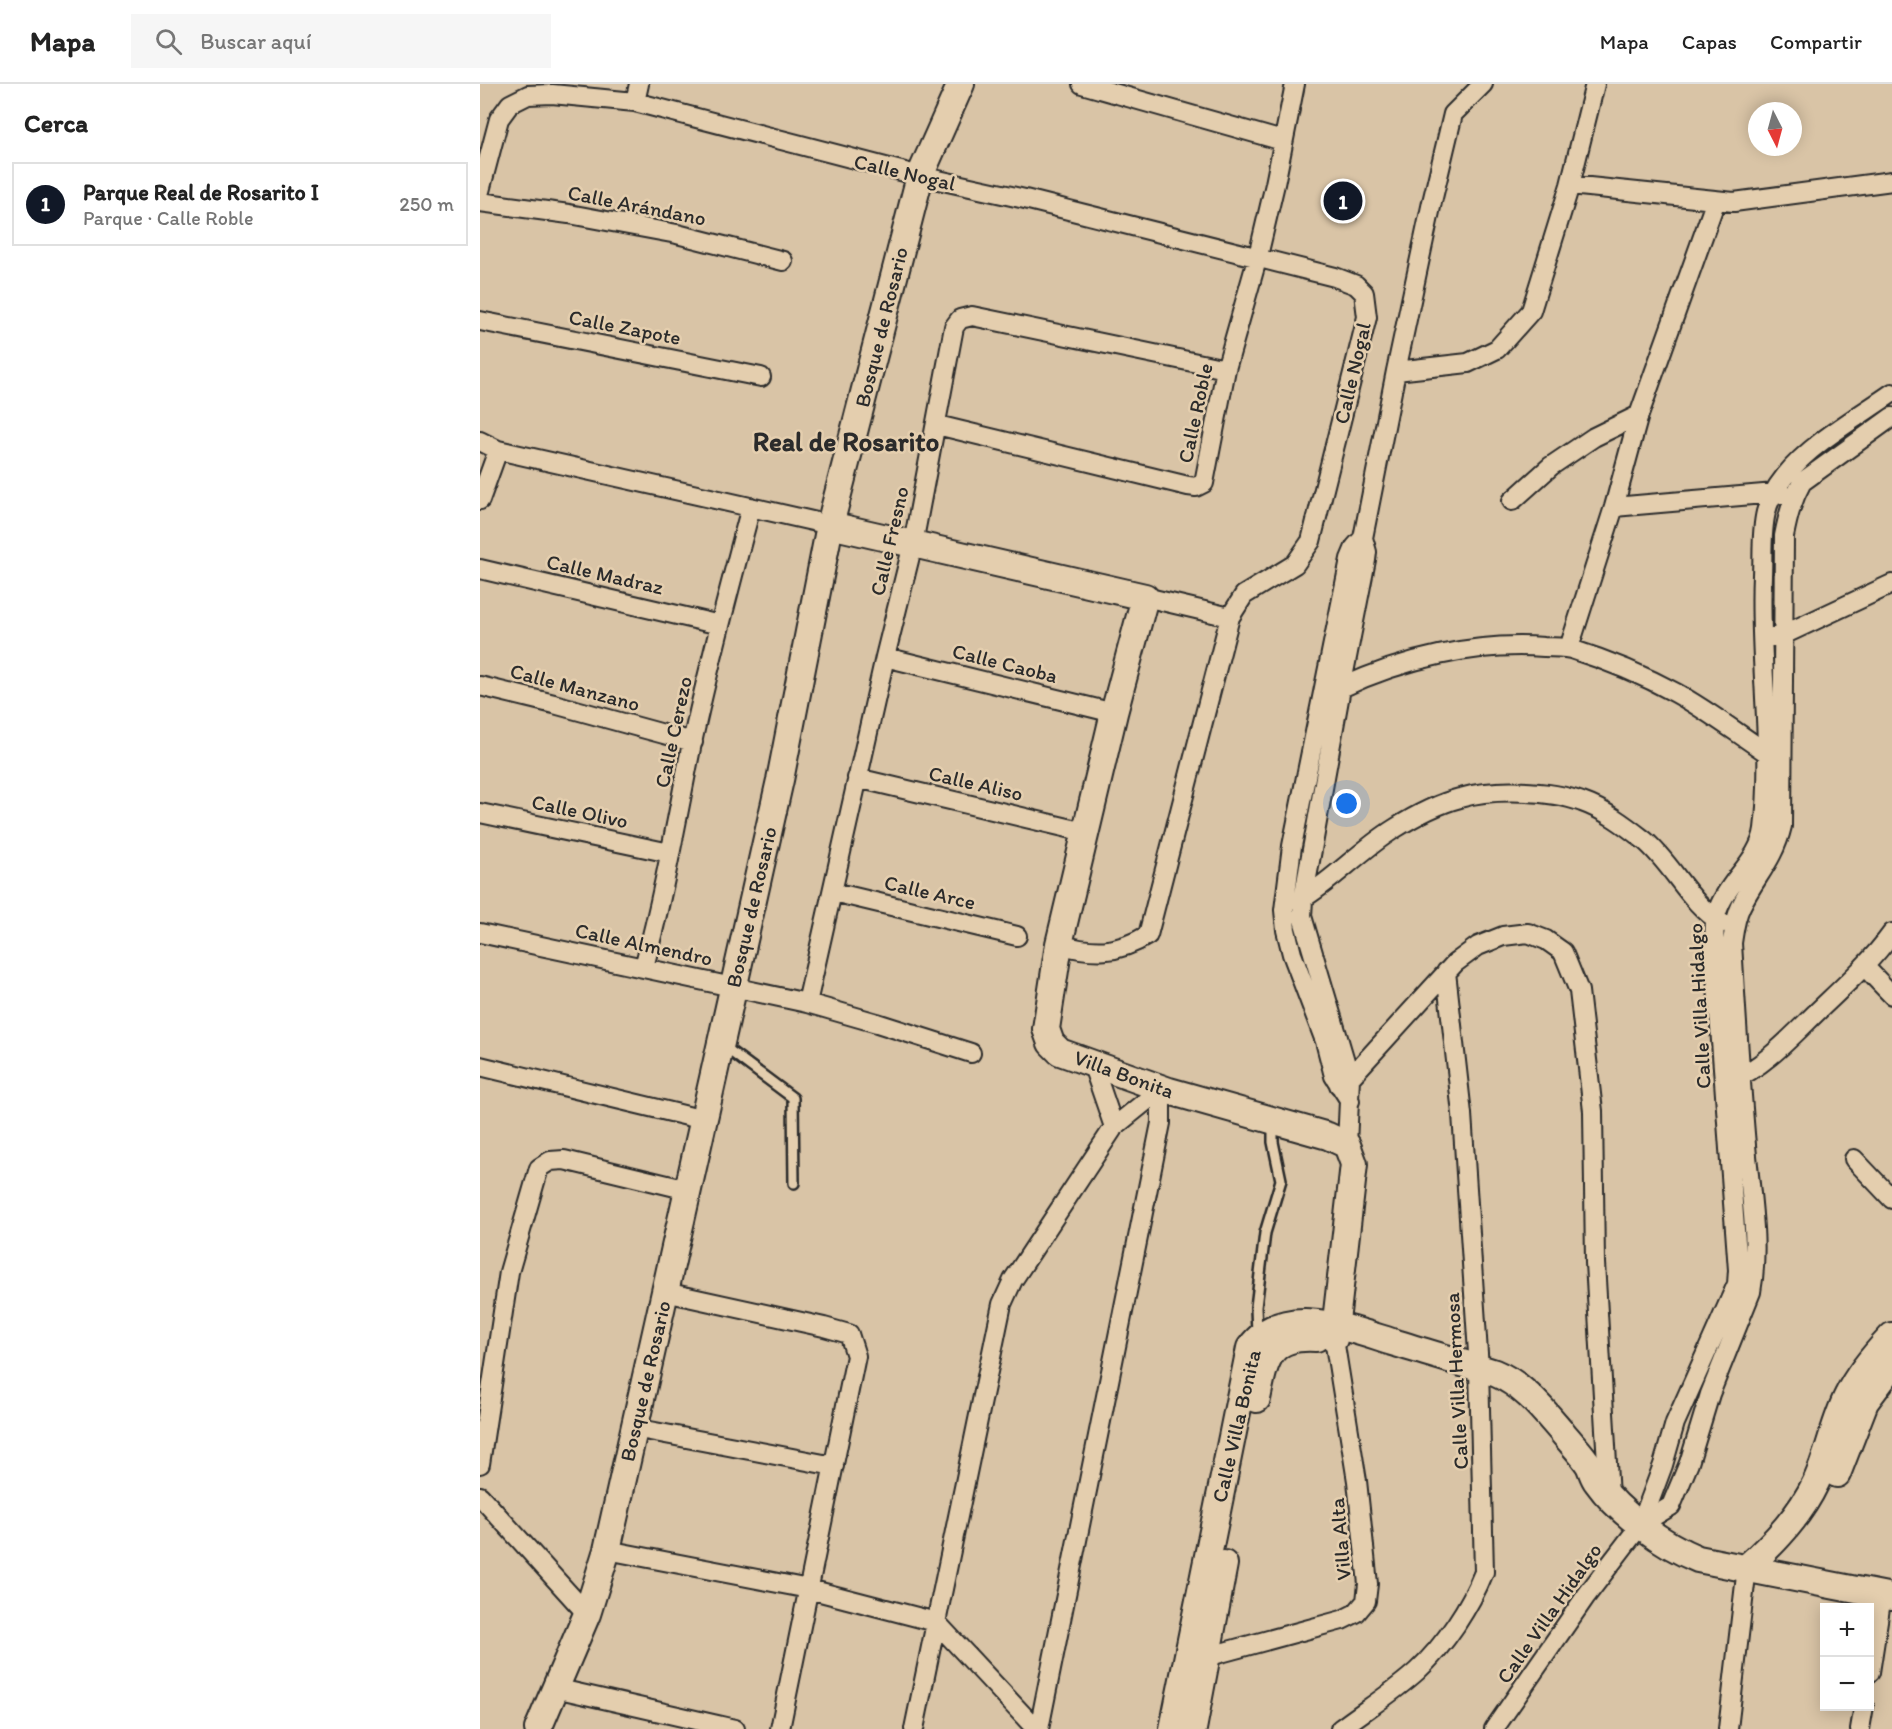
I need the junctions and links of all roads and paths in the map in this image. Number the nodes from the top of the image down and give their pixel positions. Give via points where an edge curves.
1 (961, 84) edge
2 (1082, 84) edge
3 (1295, 84) edge
4 (1482, 84) edge
5 (1595, 84) edge
6 (637, 93) edge
7 (1283, 141) junction
8 (920, 176) junction
9 (1892, 181) edge
10 (1570, 185) junction
11 (480, 191) edge
12 (1716, 200) junction
13 (480, 201) edge
14 (1258, 256) junction
15 (783, 261) dead end
16 (480, 321) edge
17 (1226, 369) junction
18 (1396, 371) junction
19 (761, 377) dead end
20 (1892, 393) edge
21 (1639, 415) junction
22 (1892, 417) edge
23 (937, 425) junction
24 (480, 441) edge
25 (498, 450) junction
26 (1774, 493) junction
27 (1794, 496) junction
28 (480, 500) edge
29 (1512, 501) dead end
30 (751, 507) junction
31 (1614, 507) junction
32 (830, 525) junction
33 (1363, 538) junction
34 (913, 544) junction
35 (480, 569) edge
36 (1892, 584) edge
37 (1145, 597) junction
38 (1230, 617) junction
39 (720, 625) junction
40 (1783, 635) junction
41 (1763, 640) junction
42 (1569, 648) junction
43 (885, 657) junction
44 (480, 686) edge
45 (1341, 688) junction
46 (1114, 712) junction
47 (693, 742) junction
48 (1767, 753) junction
49 (857, 778) junction
50 (480, 813) edge
51 (1085, 832) junction
52 (670, 853) junction
53 (833, 892) junction
54 (1303, 900) junction
55 (1284, 910) junction
56 (1715, 919) junction
57 (1734, 930) junction
58 (480, 933) edge
59 (1892, 933) edge
60 (1017, 936) dead end
61 (1059, 944) junction
62 (1864, 966) junction
63 (644, 967) junction
64 (1446, 972) junction
65 (734, 986) junction
66 (1892, 995) edge
67 (807, 1003) junction
68 (721, 1044) junction
69 (971, 1053) dead end
70 (1092, 1063) junction
71 (480, 1066) edge
72 (1732, 1081) junction
73 (1345, 1082) junction
74 (1161, 1089) junction
75 (704, 1120) junction
76 (1273, 1120) junction
77 (1114, 1126) junction
78 (1347, 1145) junction
79 (1854, 1159) dead end
80 (794, 1183) dead end
81 (688, 1190) junction
82 (1892, 1199) edge
83 (665, 1292) junction
84 (1335, 1332) junction
85 (1892, 1336) edge
86 (1266, 1343) junction
87 (1892, 1366) edge
88 (1479, 1375) junction
89 (634, 1428) junction
90 (480, 1464) edge
91 (834, 1466) junction
92 (1602, 1488) junction
93 (480, 1496) edge
94 (1641, 1524) junction
95 (606, 1550) junction
96 (1747, 1568) junction
97 (809, 1589) junction
98 (1887, 1596) edge
99 (587, 1614) junction
100 (936, 1622) junction
101 (1206, 1657) junction
102 (1873, 1657) edge
103 (555, 1688) junction
104 (1863, 1711) edge
105 (538, 1729) edge
106 (735, 1729) edge
107 (780, 1729) edge
108 (914, 1729) edge
109 (1038, 1729) edge
110 (1173, 1729) edge
111 (1193, 1729) edge
112 (1340, 1729) edge
113 (1494, 1729) edge
114 (1728, 1729) edge
115 (1860, 1729) edge

1 - 8 main road, Bosque de Rosario
2 - 7 street
3 - 7 street, Calle Roble
4 - 18 street via 1453,114
5 - 10 street
6 - 8 street, Calle Nogal
6 - 11 street, Calle Nogal via 528,95 510,104 499,119
7 - 14 street, Calle Roble
8 - 14 street, Calle Nogal
8 - 32 main road, Bosque de Rosario
9 - 12 street via 1734,202
10 - 12 street
10 - 18 street via 1531,311 1497,349 1468,363
12 - 21 street
13 - 15 street, Calle Arándano via 677,234
14 - 17 street, Calle Roble
14 - 38 street, Calle Nogal via 1356,285 1364,293 1367,317 1311,541 1295,564 1244,595
16 - 19 street, Calle Zapote
17 - 23 street, Calle Fresno via 972,316 954,327
17 - 23 street, Calle Roble via 1204,483 1196,487
18 - 33 street
20 - 26 street, Calle Villa Hidalgo via 1808,452
21 - 29 street via 1594,437 1551,466
21 - 31 street
22 - 27 street, Calle Villa Hidalgo via 1802,482
23 - 34 street, Calle Fresno
24 - 25 street
25 - 28 street
25 - 30 street
26 - 27 street
26 - 31 street
26 - 41 street, Calle Villa Hidalgo via 1764,528
27 - 40 street, Calle Villa Hidalgo via 1784,536
30 - 32 street
30 - 39 street, Calle Cerezo
31 - 42 street
32 - 34 main road
32 - 65 main road, Bosque de Rosario via 780,780
33 - 45 street via 1366,560
33 - 55 street via 1350,559 1325,675 1292,846
34 - 37 main road
34 - 43 street, Calle Fresno
35 - 39 street, Calle Madraz
36 - 40 street
37 - 38 street
37 - 46 main road, Villa Bonita
38 - 61 street via 1148,935 1131,946 1108,950 1084,951
39 - 47 street, Calle Cerezo
40 - 41 street
40 - 57 street, Calle Villa Hidalgo via 1782,826 1778,843 1741,905
41 - 48 street, Calle Villa Hidalgo
42 - 45 street via 1496,646 1435,656 1364,677
42 - 48 street via 1677,693
43 - 46 street, Calle Caoba
43 - 49 street, Calle Fresno
44 - 47 street, Calle Manzano
45 - 54 street
46 - 51 main road, Villa Bonita
47 - 52 street, Calle Cerezo
48 - 56 street, Calle Villa Hidalgo via 1764,832 1758,848 1723,898
49 - 51 street, Calle Aliso
49 - 53 street, Calle Fresno
50 - 52 street, Calle Olivo
51 - 61 main road, Villa Bonita
52 - 63 street, Calle Cerezo
53 - 60 street, Calle Arce
53 - 67 street, Calle Fresno
54 - 55 street
54 - 56 street via 1393,829 1433,809 1461,798 1504,792 1552,794 1607,813 1645,841
54 - 73 street via 1303,920
55 - 73 street via 1292,954
56 - 57 street
56 - 72 street, Calle Villa Hidalgo via 1715,960
57 - 72 street, Calle Villa Hidalgo
58 - 63 street, Calle Almendro
59 - 62 street
61 - 70 main road, Villa Bonita via 1046,1029 1051,1043 1060,1052
62 - 66 street
62 - 72 street via 1772,1054
63 - 65 street, Calle Almendro
64 - 73 street
64 - 88 street, Calle Villa Hermosa via 1462,1114
64 - 92 street via 1478,946 1503,936 1528,933 1563,952 1579,991 1593,1111
65 - 67 street, Calle Almendro
65 - 68 main road, Bosque de Rosario
67 - 69 street, Calle Almendro
68 - 75 main road, Bosque de Rosario
68 - 80 lane via 793,1098
70 - 74 main road, Villa Bonita
70 - 77 street
71 - 75 street
72 - 94 street, Calle Villa Hidalgo via 1737,1284 1675,1423
72 - 94 street, Calle Villa Hidalgo via 1754,1247 1751,1292 1671,1506
73 - 78 street via 1350,1101
74 - 76 main road, Villa Bonita
74 - 77 street
74 - 109 street via 1161,1123
75 - 81 main road, Bosque de Rosario
76 - 78 main road, Villa Bonita
76 - 86 lane via 1281,1180 1265,1233 1256,1307
77 - 100 street via 1013,1280 1002,1304
78 - 84 main road via 1354,1164
79 - 82 street
81 - 83 main road, Bosque de Rosario
81 - 90 street via 564,1160 550,1161 539,1168 509,1272
83 - 89 main road, Bosque de Rosario
83 - 91 street via 849,1334 856,1356
84 - 86 main road, Calle Villa Bonita via 1300,1323 1281,1325 1268,1330
84 - 88 main road, Calle Villa Bonita
84 - 101 street, Villa Alta via 1357,1482 1368,1584 1366,1601 1356,1613 1342,1620
85 - 96 main road via 1848,1395 1816,1481 1798,1512 1774,1543
86 - 101 main road, Calle Villa Bonita via 1268,1357
86 - 110 main road, Calle Villa Bonita via 1250,1348
87 - 96 main road via 1865,1402 1831,1490 1807,1529 1791,1548
88 - 92 main road, Calle Villa Bonita via 1514,1401 1580,1472
88 - 112 street, Calle Villa Hermosa via 1484,1572 1455,1627 1418,1670
89 - 91 street
89 - 95 main road, Bosque de Rosario
91 - 97 street
92 - 94 main road, Calle Villa Bonita
93 - 99 street
94 - 96 main road, Calle Villa Bonita via 1680,1552
94 - 113 street, Calle Villa Hidalgo
95 - 97 street
95 - 99 main road, Bosque de Rosario
96 - 98 main road, Calle Villa Bonita
96 - 114 street
97 - 100 street
97 - 107 street
98 - 102 street
99 - 103 main road, Bosque de Rosario
100 - 108 street
100 - 109 street
101 - 111 main road, Calle Villa Bonita
103 - 105 main road, Bosque de Rosario
103 - 106 street
104 - 115 street

